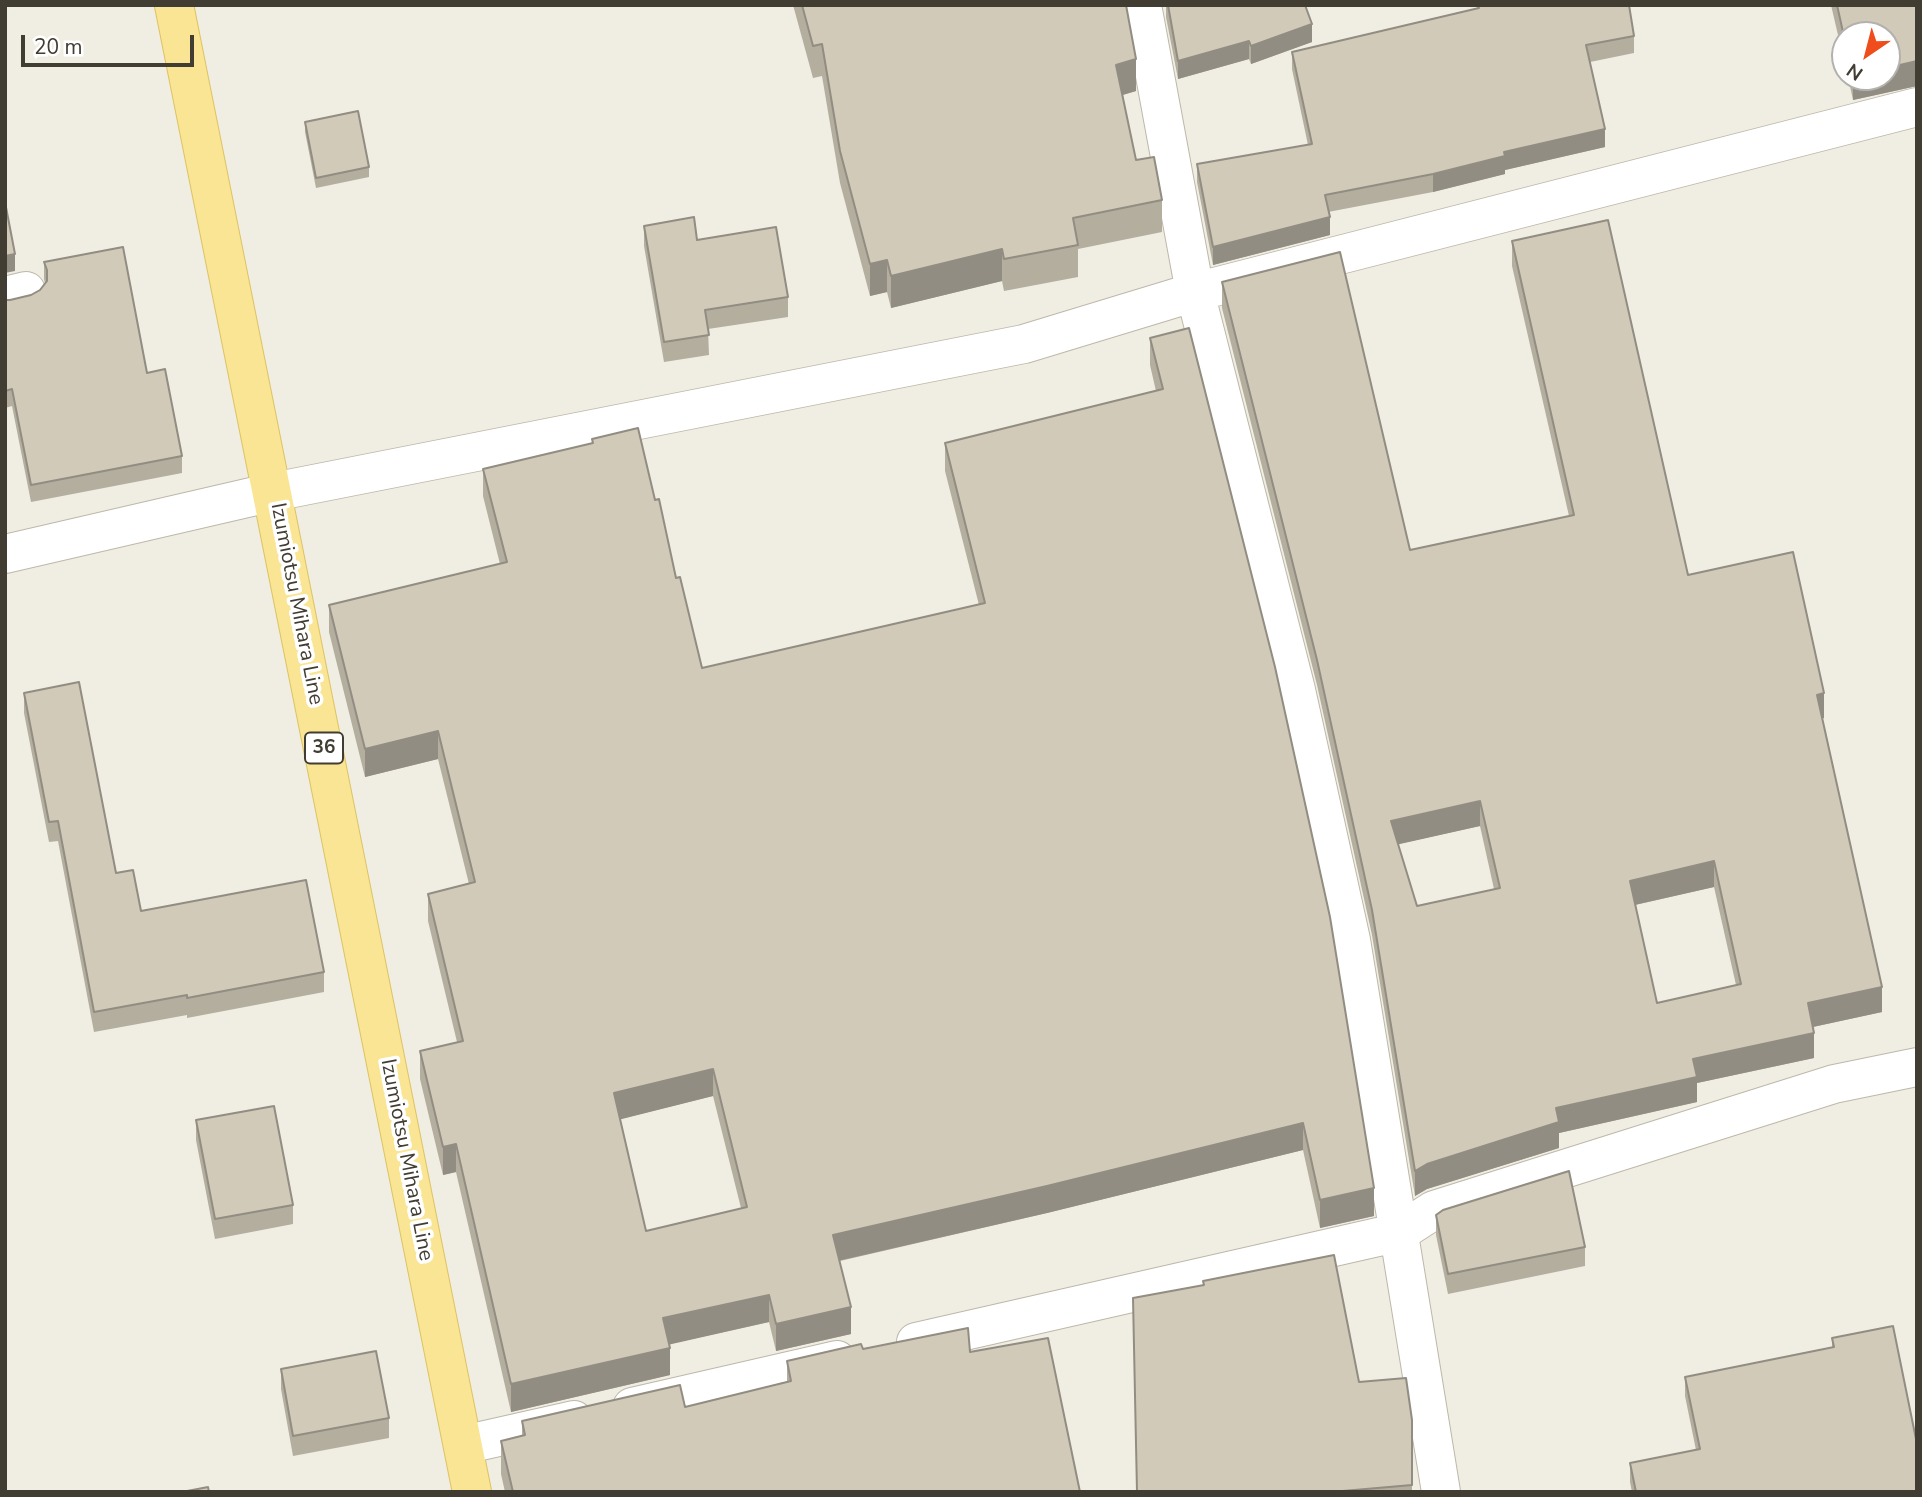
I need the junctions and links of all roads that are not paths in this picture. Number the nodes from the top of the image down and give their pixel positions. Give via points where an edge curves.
1 (174, 5) edge
2 (1142, 5) edge
3 (1917, 107) edge
4 (1195, 292) junction
5 (273, 492) junction
6 (5, 554) edge
7 (1917, 1067) edge
8 (1400, 1232) junction
9 (463, 1446) junction
10 (472, 1492) edge
11 (1441, 1492) edge

1 - 5 main road, Izumiotsu Mihara Line / 36
2 - 4 street
3 - 4 street
4 - 5 street via 1024,344
4 - 8 street via 1296,690 1348,927
5 - 6 street
5 - 9 main road, Izumiotsu Mihara Line / 36
7 - 8 street via 1834,1084 1434,1210
8 - 9 street
8 - 11 street
9 - 10 main road, Izumiotsu Mihara Line / 36

